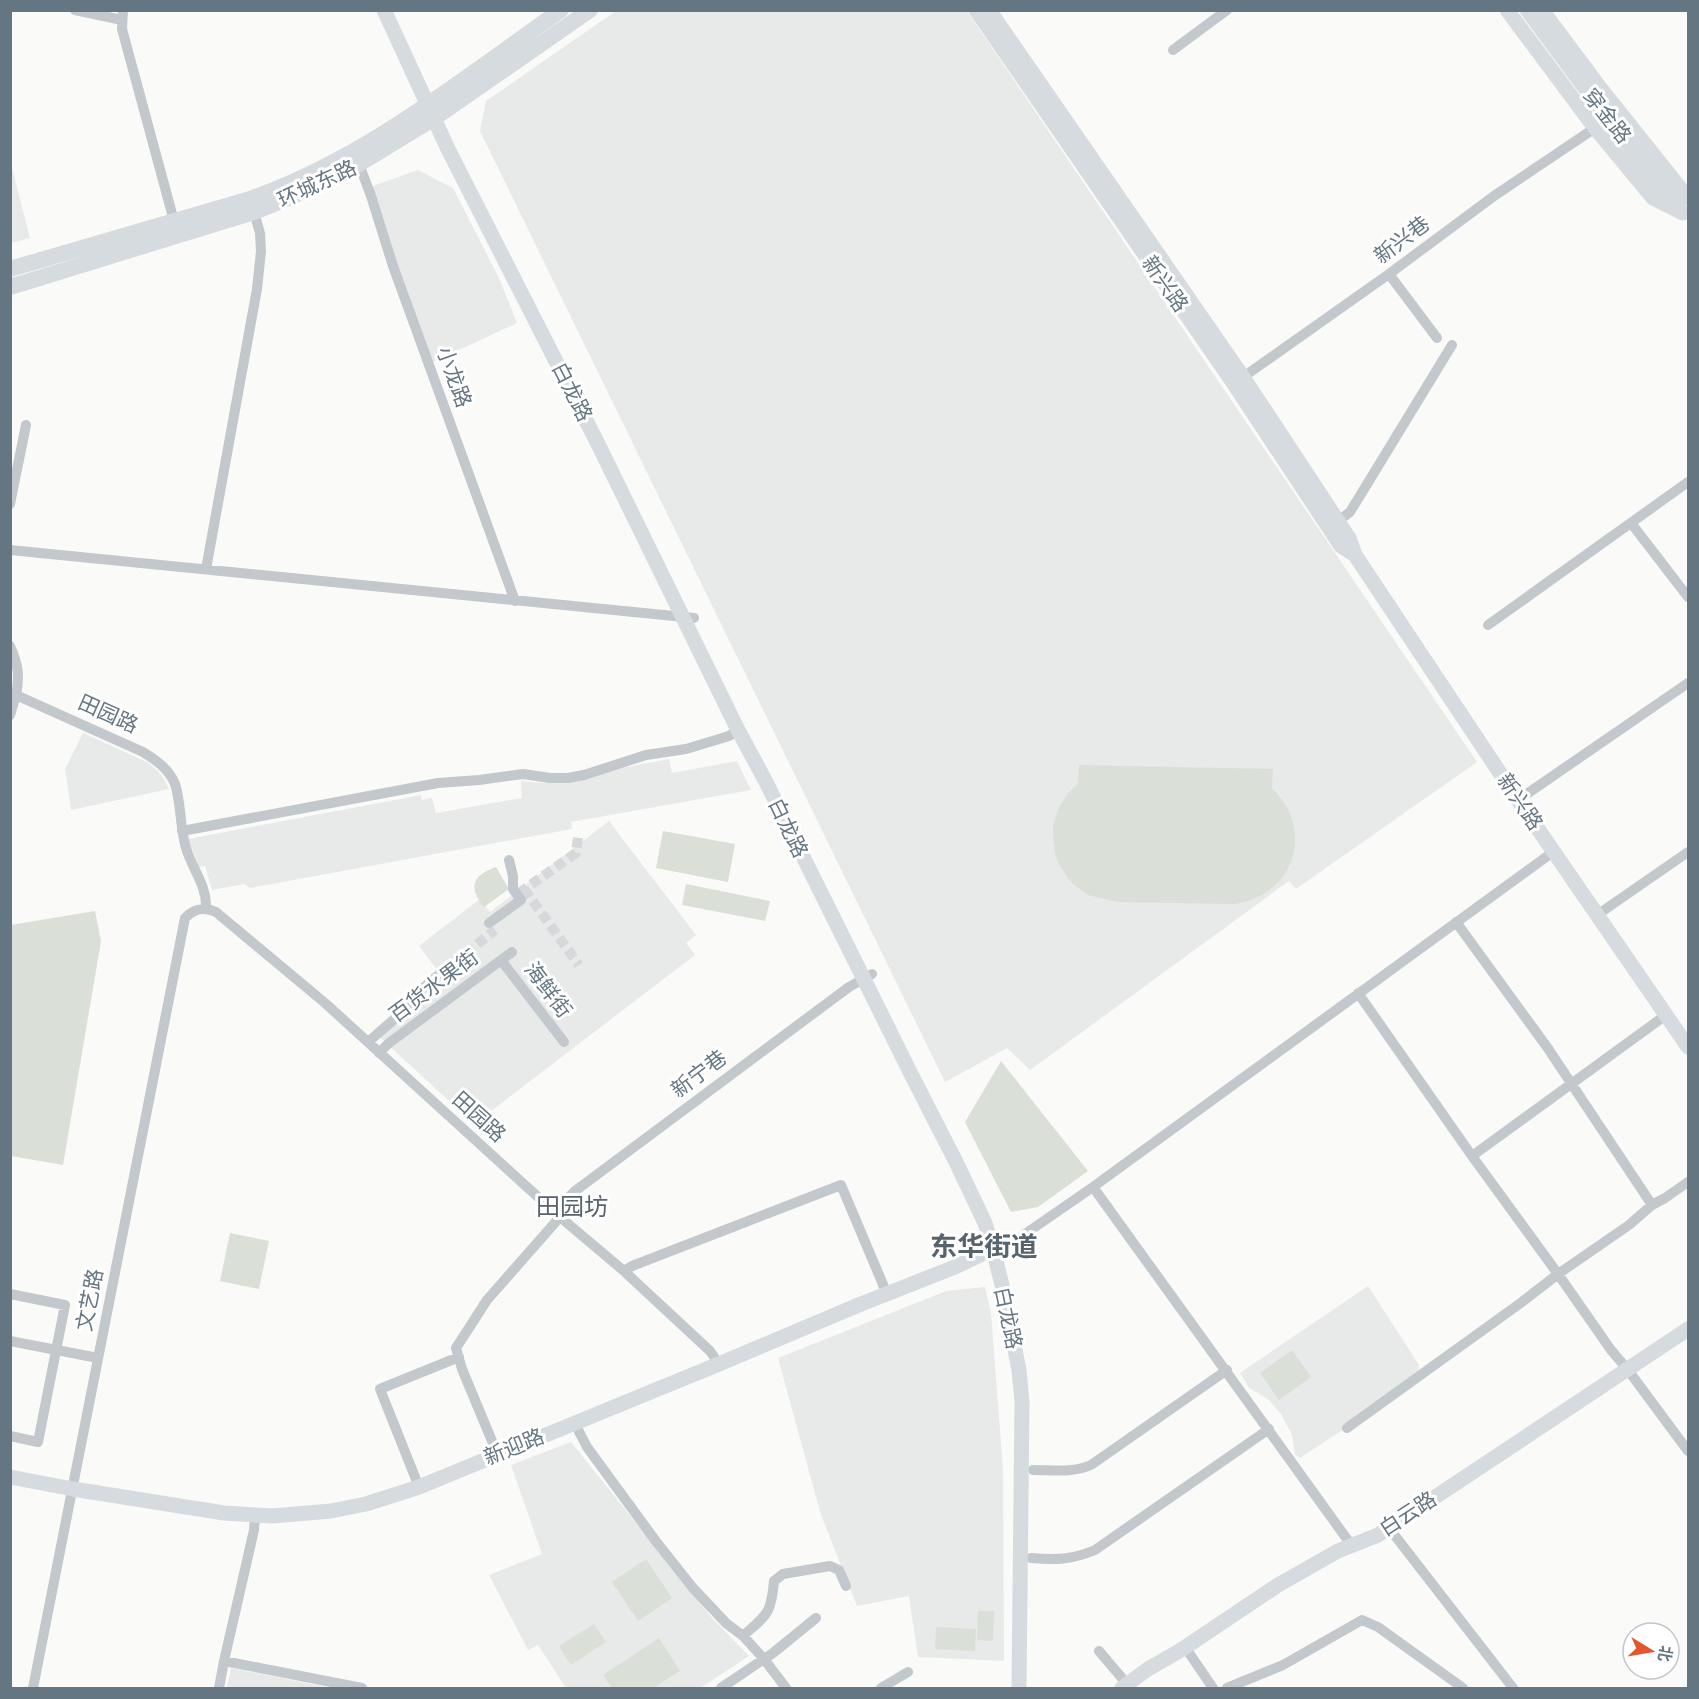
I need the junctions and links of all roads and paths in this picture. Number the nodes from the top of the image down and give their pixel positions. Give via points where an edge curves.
1 (75, 10) edge
2 (384, 10) edge
3 (395, 10) edge
4 (561, 10) edge
5 (590, 10) edge
6 (976, 10) edge
7 (990, 10) edge
8 (1507, 10) edge
9 (1527, 10) edge
10 (1542, 10) edge
11 (1223, 12) edge
12 (123, 15) edge
13 (1173, 50) dead end
14 (434, 109) junction
15 (1595, 128) junction
16 (359, 164) junction
17 (1687, 210) edge
18 (254, 212) junction
19 (174, 221) junction
20 (10, 269) edge
21 (1389, 274) junction
22 (10, 286) edge
23 (1437, 338) dead end
24 (1452, 345) dead end
25 (1238, 381) junction
26 (26, 425) dead end
27 (1689, 482) edge
28 (10, 504) edge
29 (1338, 521) junction
30 (1631, 523) junction
31 (10, 550) edge
32 (1355, 555) junction
33 (206, 569) junction
34 (1689, 597) edge
35 (516, 601) junction
36 (688, 617) junction
37 (1488, 625) dead end
38 (10, 646) edge
39 (1689, 683) edge
40 (16, 694) junction
41 (10, 715) edge
42 (738, 730) junction
43 (1518, 801) junction
44 (182, 831) junction
45 (1553, 852) junction
46 (1689, 852) edge
47 (509, 860) dead end
48 (206, 908) junction
49 (1597, 915) junction
50 (1456, 922) junction
51 (489, 923) tunnel mouth
52 (512, 952) dead end
53 (501, 960) junction
54 (442, 972) tunnel mouth
55 (868, 977) junction
56 (1358, 993) junction
57 (1666, 1015) junction
58 (368, 1042) junction
59 (564, 1042) dead end
60 (1689, 1047) edge
61 (380, 1053) junction
62 (1570, 1083) junction
63 (1472, 1156) junction
64 (1689, 1182) edge
65 (1093, 1187) junction
66 (1652, 1205) junction
67 (557, 1215) junction
68 (998, 1248) junction
69 (624, 1271) junction
70 (1558, 1274) junction
71 (10, 1294) edge
72 (887, 1294) junction
73 (1689, 1329) edge
74 (10, 1341) edge
75 (56, 1350) junction
76 (459, 1357) junction
77 (98, 1358) junction
78 (719, 1364) junction
79 (1227, 1370) junction
80 (1628, 1370) junction
81 (574, 1422) junction
82 (1347, 1428) dead end
83 (1269, 1429) junction
84 (10, 1436) edge
85 (1689, 1451) edge
86 (498, 1453) junction
87 (1033, 1470) junction
88 (10, 1477) edge
89 (419, 1487) junction
90 (73, 1490) junction
91 (255, 1516) junction
92 (1389, 1528) junction
93 (1352, 1545) junction
94 (1031, 1558) junction
95 (846, 1586) dead end
96 (816, 1618) dead end
97 (743, 1636) junction
98 (1185, 1647) junction
99 (1099, 1651) dead end
100 (764, 1659) junction
101 (224, 1661) junction
102 (908, 1672) dead end
103 (1124, 1687) edge
104 (33, 1689) edge
105 (219, 1689) edge
106 (362, 1689) edge
107 (721, 1689) edge
108 (786, 1689) edge
109 (881, 1689) edge
110 (1019, 1689) edge
111 (1029, 1689) edge
112 (1213, 1689) edge
113 (1227, 1689) edge
114 (1463, 1689) edge
115 (1513, 1689) edge

1 - 12 street
2 - 14 street, 白龙路
3 - 14 street, 白龙路
4 - 14 main road, 环城东路
5 - 14 main road, 环城东路
6 - 25 street, 新兴路
7 - 25 street, 新兴路
8 - 15 street
9 - 17 street, 穿金路 via 1605,115
10 - 17 street, 穿金路
11 - 13 street
12 - 19 street via 122,29
14 - 16 main road, 环城东路
14 - 19 main road, 环城东路 via 280,188
14 - 36 street, 白龙路 via 599,446
15 - 17 street via 1653,198
15 - 21 street, 新兴巷 via 1494,195
16 - 18 main road, 环城东路
16 - 35 street, 小龙路
18 - 22 main road, 环城东路
18 - 33 street via 261,251 257,289
19 - 20 main road, 环城东路
21 - 23 street
21 - 25 street, 新兴巷
24 - 29 street via 1350,512
25 - 29 street, 新兴路
25 - 32 street, 新兴路 via 1341,546
26 - 28 street
27 - 30 street
29 - 32 street, 新兴路
30 - 34 street
30 - 37 street
31 - 33 street
32 - 43 street, 新兴路
33 - 35 street
35 - 36 street
36 - 42 street, 白龙路
36 - 55 street, 白龙路
38 - 40 street via 17,661
39 - 43 street
40 - 41 street
40 - 44 street, 田园路 via 158,761 175,784
42 - 44 street via 686,749 568,778 523,774 438,783
42 - 55 street, 白龙路
43 - 45 street, 新兴路
44 - 48 street, 田园路 via 207,900
45 - 49 street, 新兴路
45 - 50 street
46 - 49 street
47 - 51 street via 513,889 520,900
48 - 58 street, 田园路 via 216,912
48 - 77 street, 文艺路 via 185,918
49 - 57 street, 新兴路
50 - 56 street
50 - 62 street
52 - 53 street, 百货水果街
53 - 59 street, 海鲜街
53 - 61 street, 百货水果街
54 - 58 street
55 - 67 street, 新宁巷 via 849,987 575,1191
55 - 68 street, 白龙路
56 - 63 street
56 - 65 street
57 - 60 street, 新兴路
57 - 62 street
58 - 61 street, 田园路
61 - 67 street, 田园路
62 - 63 street
62 - 66 street
63 - 70 street
64 - 66 street
65 - 68 street
65 - 79 street
66 - 70 street
67 - 69 street, 田园路
67 - 76 street, 新宁巷 via 487,1300 456,1348
68 - 72 street, 新迎路
68 - 87 street, 白龙路 via 1013,1287 1029,1368
68 - 110 street, 白龙路 via 1022,1402
69 - 72 street via 841,1185
69 - 78 street, 田园路
70 - 80 street
70 - 82 street
71 - 75 street via 65,1305
72 - 78 street, 新迎路
73 - 80 street, 白云路
74 - 75 street
75 - 77 street
75 - 84 street via 38,1442
76 - 86 street
76 - 89 street via 380,1389
77 - 90 street, 文艺路
78 - 81 street, 新迎路
79 - 83 street
79 - 87 street via 1091,1465 1071,1471
80 - 85 street
80 - 92 street, 白云路
81 - 86 street, 新迎路
81 - 97 street via 586,1447 655,1540 693,1588
83 - 93 street
83 - 94 street via 1095,1550 1070,1559
86 - 89 street, 新迎路
87 - 94 street, 白龙路
88 - 90 street, 新迎路
89 - 91 street, 新迎路 via 331,1511
90 - 91 street, 新迎路
90 - 104 street, 文艺路
91 - 101 street
92 - 93 street, 白云路
92 - 115 street
93 - 98 street, 白云路 via 1278,1585
94 - 111 street, 白龙路
95 - 97 street via 839,1570 830,1566 783,1574 774,1581 767,1614
96 - 100 street
97 - 100 street
98 - 103 street, 白云路
98 - 112 street
99 - 103 street
100 - 107 street
100 - 108 street
101 - 105 street
101 - 106 street
102 - 109 street
113 - 114 street via 1283,1665 1362,1620 1378,1627

